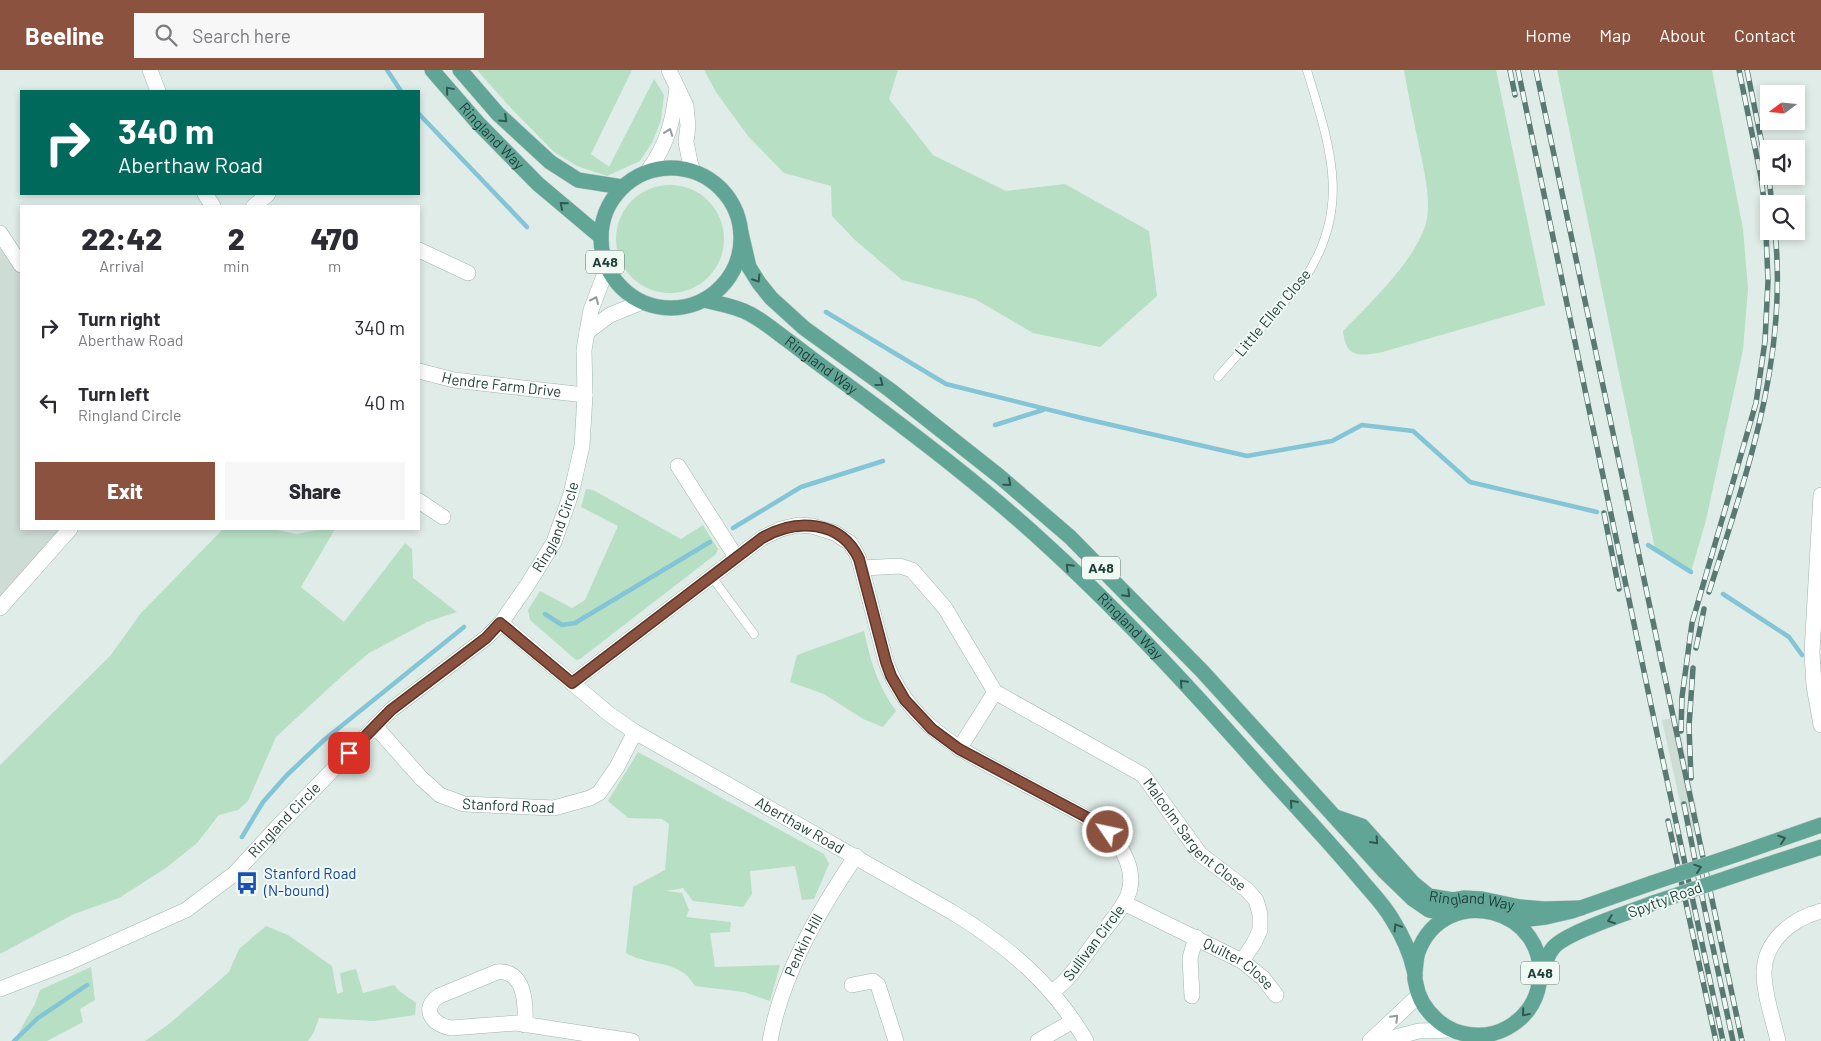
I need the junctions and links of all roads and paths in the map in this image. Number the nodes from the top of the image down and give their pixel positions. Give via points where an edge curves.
1 (150, 70) edge
2 (432, 70) edge
3 (460, 70) edge
4 (669, 70) edge
5 (1307, 70) edge
6 (676, 88) junction
7 (158, 90) edge
8 (648, 171) junction
9 (693, 171) junction
10 (622, 187) junction
11 (267, 195) edge
12 (255, 205) edge
13 (0, 233) edge
14 (741, 233) junction
15 (601, 237) junction
16 (420, 250) edge
17 (20, 263) edge
18 (608, 268) junction
19 (468, 273) dead end
20 (704, 300) junction
21 (642, 302) junction
22 (587, 332) junction
23 (420, 374) edge
24 (1218, 376) dead end
25 (585, 395) junction
26 (678, 466) dead end
27 (1821, 495) edge
28 (420, 502) edge
29 (443, 517) dead end
30 (69, 530) edge
31 (736, 557) junction
32 (862, 568) junction
33 (711, 576) junction
34 (0, 608) edge
35 (500, 623) junction
36 (754, 634) dead end
37 (572, 683) junction
38 (995, 692) junction
39 (1821, 725) edge
40 (375, 726) junction
41 (635, 732) junction
42 (959, 749) junction
43 (1334, 816) junction
44 (1821, 825) edge
45 (1821, 847) edge
46 (856, 856) junction
47 (1124, 903) junction
48 (1581, 908) junction
49 (1821, 911) edge
50 (1454, 914) junction
51 (1514, 921) junction
52 (1196, 938) junction
53 (1242, 961) junction
54 (1415, 972) junction
55 (852, 985) dead end
56 (1539, 988) junction
57 (0, 989) edge
58 (1052, 992) junction
59 (1276, 995) dead end
60 (1419, 995) junction
61 (1192, 996) dead end
62 (1073, 1021) junction
63 (525, 1024) junction
64 (1451, 1030) junction
65 (632, 1041) edge
66 (770, 1041) edge
67 (896, 1041) edge
68 (1038, 1041) edge
69 (1086, 1041) edge
70 (1370, 1041) edge
71 (1380, 1041) edge
72 (1778, 1041) edge

1 - 7 street
15 -> 2 main road, Ringland Way / A48 via 538,184
3 -> 10 main road, Ringland Way via 498,114 550,162 578,180
4 - 6 street
5 - 24 lane, Little Ellen Close via 1329,146 1333,172 1331,213 1326,235 1314,264 1302,281
8 -> 6 street via 668,135 674,117
6 - 9 street via 686,106 686,142
8 - 9 main road, Ringland Way / A48 via 670,167
8 - 10 main road, Ringland Way / A48
9 - 14 main road, Ringland Way / A48 via 712,180 727,195 737,213
10 - 15 main road, Ringland Way / A48 via 603,218
11 - 12 street
13 - 17 street
14 - 20 main road, Ringland Way / A48 via 740,253 732,272 720,288
14 -> 43 main road, Ringland Way / A48 via 749,267 771,298 804,328 890,390 999,476 1070,537 1202,672
15 - 18 main road, Ringland Way / A48 via 602,253
16 - 19 street
18 - 21 main road, Ringland Way / A48 via 628,294
22 -> 18 street, Ringland Circle via 591,310
20 - 21 main road, Ringland Way / A48 via 670,308
54 -> 20 main road, Ringland Way / A48 via 1404,938 1347,863 1151,648 1051,549 958,471 777,332 751,314
21 - 22 street via 610,314
22 - 25 street, Ringland Circle
23 - 25 street, Hendre Farm Drive
25 - 35 street, Ringland Circle via 582,446 571,494 554,542
26 - 31 street
27 - 39 street via 1812,652
28 - 29 street
30 - 34 street
31 - 32 street, Sullivan Circle via 771,533 812,526 843,537 855,551
31 - 33 street, Sullivan Circle
32 - 38 street, Malcolm Sargent Close via 900,566 917,574 945,608
32 - 42 street, Sullivan Circle via 886,662 898,689 932,729
33 - 36 lane
33 - 37 street, Sullivan Circle
35 - 37 street, Aberthaw Road
35 - 40 street, Ringland Circle via 486,638 391,710
37 - 41 street, Aberthaw Road
38 - 42 street
38 - 53 street, Malcolm Sargent Close via 1143,775 1200,854 1256,900 1260,930
40 - 41 street, Stanford Road via 440,795 464,804 554,808 598,793 617,768
40 - 57 street, Ringland Circle via 234,874 186,910 70,962
41 - 46 street, Aberthaw Road
42 - 47 street, Sullivan Circle via 1090,819 1108,832 1120,845 1129,866 1131,886
43 -> 48 main road, Ringland Way / A48 via 1362,826 1413,883 1429,896 1453,900 1482,899 1544,909
43 - 50 main road, Ringland Way / A48 via 1413,899 1429,910
48 -> 44 main road, Spytty Road / A48, bridge
45 -> 56 main road, Spytty Road / A48, bridge via 1656,902 1569,936 1554,946 1546,958
46 - 58 street, Aberthaw Road via 987,933
46 - 66 street, Penkin Hill via 828,898 800,952
47 - 52 street, Quilter Close
47 - 58 street, Sullivan Circle via 1067,979
48 - 51 main road, Spytty Road / A48
49 - 72 street via 1787,928 1777,938 1765,963 1765,982
50 - 51 main road, A48 via 1474,909 1495,912
50 - 54 main road, A48 via 1438,923 1426,937 1417,954
51 - 56 main road, A48 via 1528,934 1537,951 1541,969
52 - 53 street, Quilter Close
52 - 61 street, Quilter Close via 1190,958
53 - 59 street, Quilter Close via 1263,978
54 - 60 main road, A48
55 - 67 street via 873,981 878,985
56 -> 64 main road, A48 via 1532,1005 1505,1030 1487,1035
58 - 62 street, Aberthaw Road
60 - 64 main road, A48 via 1426,1009
70 -> 60 street
62 - 68 street
62 - 69 street, Aberthaw Road
63 - 63 street via 507,1022 451,1028 434,1022 430,1008 439,996 504,972 518,980 524,1000
63 - 65 street
64 - 71 street via 1419,1031

